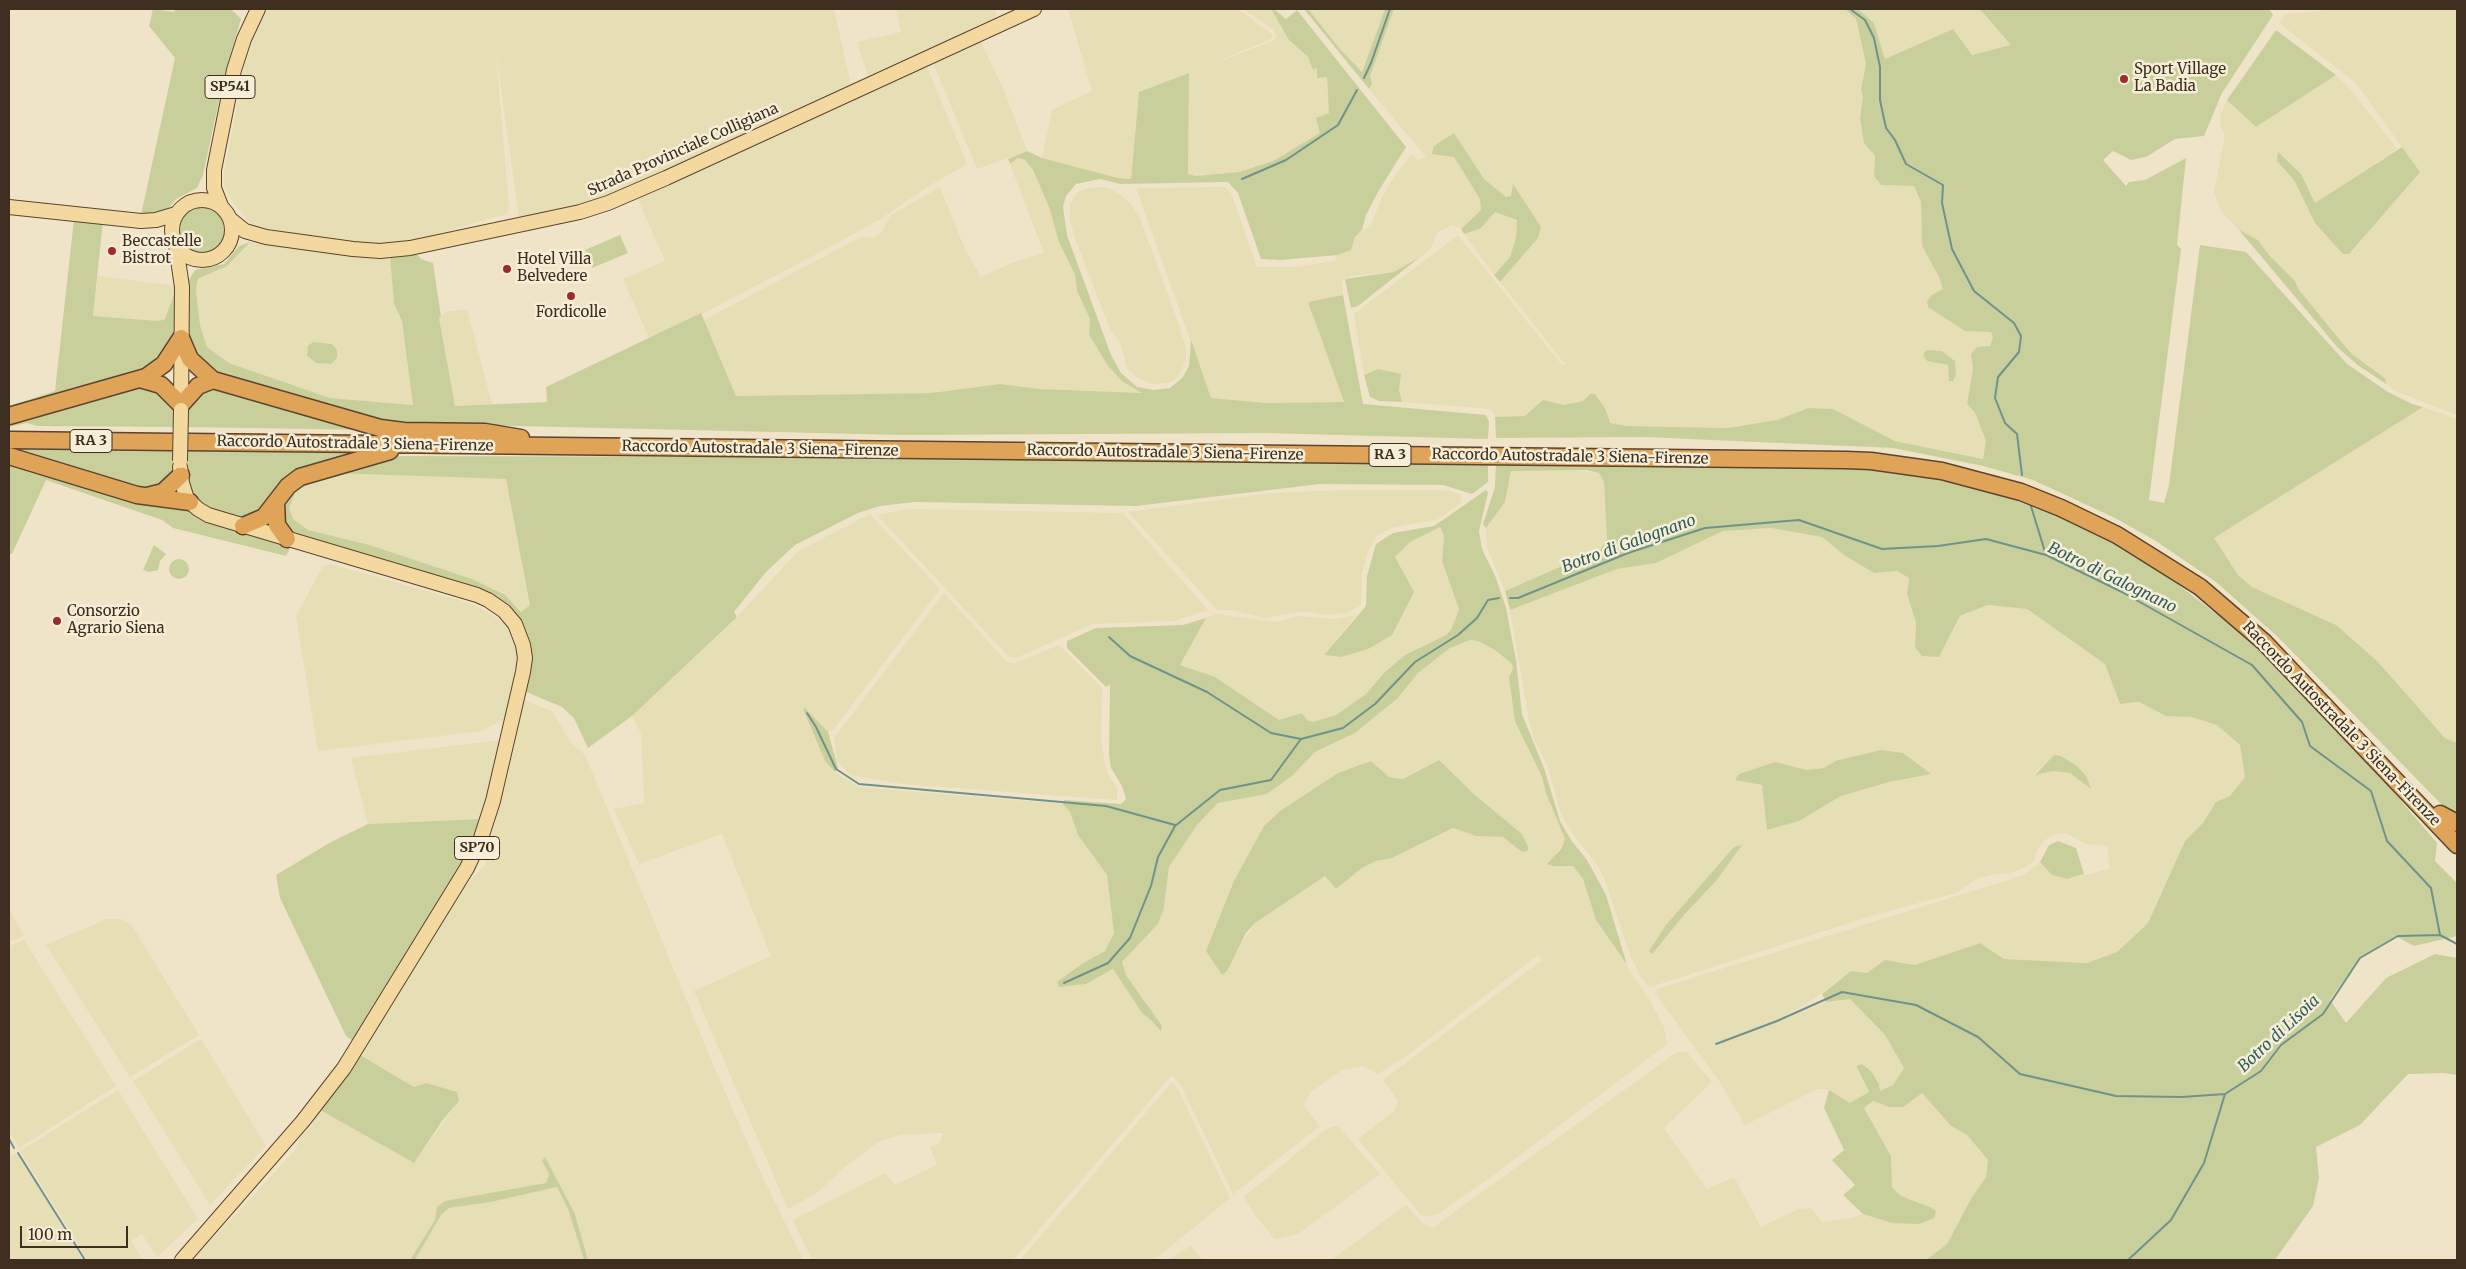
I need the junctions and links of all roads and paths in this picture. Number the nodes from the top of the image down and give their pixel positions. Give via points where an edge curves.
1 (258, 9) edge
2 (1034, 9) edge
3 (214, 170) junction
4 (195, 201) junction
5 (221, 206) junction
6 (9, 207) edge
7 (176, 214) junction
8 (230, 219) junction
9 (141, 221) junction
10 (266, 237) junction
11 (174, 241) junction
12 (228, 245) junction
13 (198, 260) junction
14 (182, 287) junction
15 (181, 338) junction
16 (140, 379) junction
17 (213, 380) junction
18 (181, 408) junction
19 (9, 416) edge
20 (9, 432) edge
21 (181, 438) junction
22 (9, 440) edge
23 (519, 442) junction
24 (9, 456) edge
25 (180, 468) junction
26 (145, 497) junction
27 (190, 502) junction
28 (276, 502) junction
29 (243, 526) junction
30 (287, 539) junction
31 (2404, 790) junction
32 (2440, 814) junction
33 (2457, 824) edge
34 (2457, 832) edge
35 (2457, 845) edge
36 (2457, 854) edge
37 (182, 1260) edge

1 - 3 main road, SP541 via 234,70
2 - 10 main road, Strada Provinciale Colligiana via 660,181 588,210 388,251
3 - 4 main road, SP541 via 206,188
3 - 5 main road, SP541 via 214,188
4 - 5 main road via 211,201
4 - 7 main road
5 - 8 main road
6 - 9 main road
7 - 9 main road via 159,220
7 - 11 main road via 172,225
8 - 10 main road, Strada Provinciale Colligiana via 245,231
8 - 12 main road via 232,232
9 - 11 main road via 157,227
10 - 12 main road, Strada Provinciale Colligiana via 246,238
11 - 13 main road via 187,257
11 - 14 main road
12 - 13 main road via 212,259
13 - 14 main road via 186,274
14 - 15 main road
15 - 16 highway via 161,367
15 - 17 highway via 190,359
15 - 18 main road
16 - 18 highway via 160,385
16 - 19 highway
17 - 18 highway via 198,386
17 - 23 highway via 380,428 485,432
18 - 25 main road, bridge
20 - 21 highway, Raccordo Autostradale 3 Siena-Firenze / RA 3
21 - 22 highway, Raccordo Autostradale 3 Siena-Firenze / RA 3
21 - 23 highway, Raccordo Autostradale 3 Siena-Firenze / RA 3
23 - 28 highway via 492,451 400,450 382,453 300,477
23 - 31 highway, Raccordo Autostradale 3 Siena-Firenze / RA 3 via 1846,460 1942,471 2021,492 2061,508 2117,535 2176,570 2264,642
23 - 32 highway, Raccordo Autostradale 3 Siena-Firenze / RA 3 via 1848,451 1900,456 1963,468 2061,497 2137,535 2197,575 2272,638
24 - 26 highway
25 - 26 highway via 163,492
25 - 27 main road via 182,487
26 - 27 highway
27 - 29 main road, SP70 via 208,515
28 - 29 highway via 264,517
28 - 30 highway via 277,525
29 - 30 main road, SP70
30 - 37 main road, SP70 via 488,600 504,611 516,626 523,645 523,672 487,820 460,881 344,1068 303,1121
31 - 35 highway, Raccordo Autostradale 3 Siena-Firenze / RA 3
31 - 36 highway via 2415,810
32 - 33 highway
32 - 34 highway, Raccordo Autostradale 3 Siena-Firenze / RA 3

